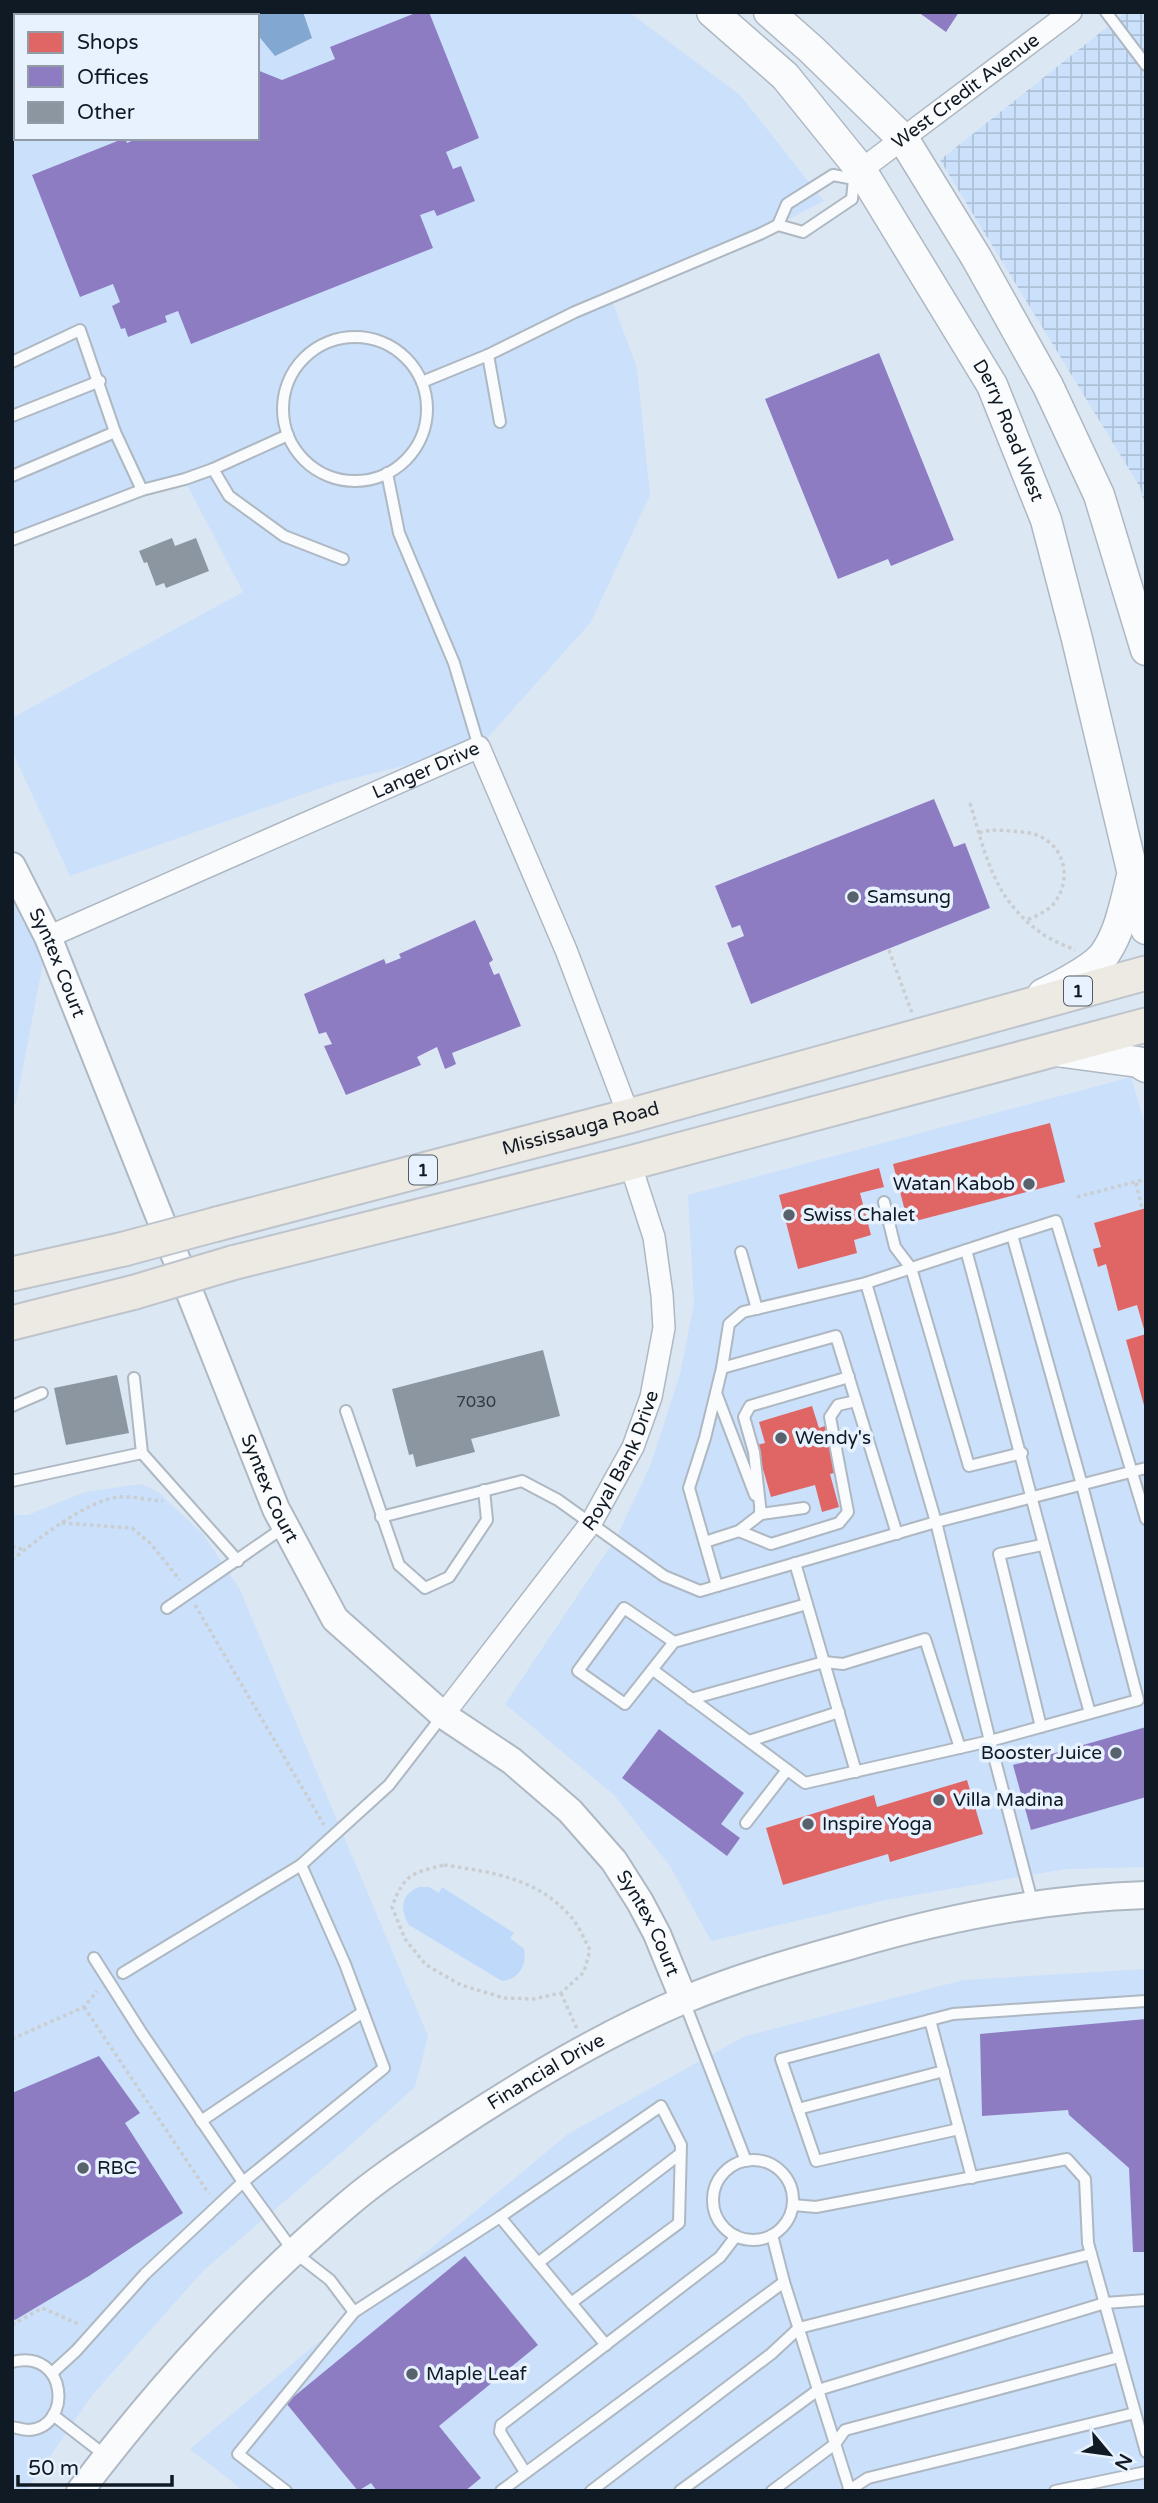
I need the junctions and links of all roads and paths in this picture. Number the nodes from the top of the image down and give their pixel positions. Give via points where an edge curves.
1 (712, 12) edge
2 (769, 12) edge
3 (1071, 12) edge
4 (1106, 12) edge
5 (1146, 65) edge
6 (904, 140) junction
7 (858, 175) junction
8 (778, 225) junction
9 (488, 355) junction
10 (12, 362) edge
11 (100, 381) junction
12 (422, 382) junction
13 (12, 416) edge
14 (500, 422) dead end
15 (115, 432) junction
16 (288, 435) junction
17 (213, 469) junction
18 (387, 473) junction
19 (12, 476) edge
20 (142, 490) junction
21 (12, 540) edge
22 (343, 559) dead end
23 (1146, 650) edge
24 (479, 747) junction
25 (971, 803) dead end
26 (979, 833) junction
27 (12, 866) edge
28 (1132, 873) junction
29 (1027, 920) junction
30 (1146, 929) edge
31 (48, 937) junction
32 (889, 950) dead end
33 (1084, 954) dead end
34 (1146, 973) edge
35 (1010, 1009) junction
36 (1146, 1025) edge
37 (921, 1034) junction
38 (1055, 1051) junction
39 (1146, 1067) edge
40 (629, 1116) junction
41 (630, 1163) junction
42 (1146, 1180) edge
43 (1136, 1182) junction
44 (1077, 1197) dead end
45 (884, 1202) dead end
46 (1142, 1208) dead end
47 (1012, 1234) junction
48 (967, 1250) junction
49 (741, 1252) dead end
50 (911, 1268) junction
51 (12, 1274) edge
52 (866, 1283) junction
53 (757, 1309) junction
54 (12, 1323) edge
55 (722, 1368) junction
56 (849, 1377) junction
57 (134, 1378) dead end
58 (42, 1393) dead end
59 (716, 1393) junction
60 (856, 1401) junction
61 (12, 1406) edge
62 (346, 1411) dead end
63 (142, 1453) junction
64 (1022, 1453) junction
65 (1146, 1468) edge
66 (1132, 1472) junction
67 (12, 1481) edge
68 (1082, 1485) junction
69 (484, 1490) junction
70 (1033, 1497) junction
71 (186, 1503) junction
72 (804, 1508) dead end
73 (761, 1514) junction
74 (381, 1517) junction
75 (1146, 1519) edge
76 (936, 1522) junction
77 (62, 1523) junction
78 (591, 1523) junction
79 (285, 1526) junction
80 (739, 1531) junction
81 (897, 1534) junction
82 (705, 1542) junction
83 (1042, 1545) junction
84 (12, 1546) edge
85 (24, 1550) junction
86 (12, 1560) edge
87 (238, 1561) junction
88 (795, 1563) junction
89 (717, 1586) junction
90 (188, 1594) junction
91 (807, 1604) junction
92 (167, 1608) dead end
93 (674, 1642) junction
94 (824, 1662) junction
95 (653, 1670) junction
96 (691, 1699) junction
97 (1142, 1699) edge
98 (839, 1712) junction
99 (1090, 1713) junction
100 (443, 1715) junction
101 (1041, 1727) junction
102 (749, 1741) junction
103 (990, 1741) junction
104 (960, 1748) junction
105 (787, 1770) junction
106 (856, 1772) junction
107 (747, 1823) dead end
108 (332, 1839) junction
109 (302, 1865) junction
110 (1146, 1895) edge
111 (1033, 1905) junction
112 (94, 1958) dead end
113 (123, 1973) dead end
114 (107, 1979) junction
115 (561, 1993) junction
116 (684, 2000) junction
117 (1146, 2001) edge
118 (84, 2007) junction
119 (363, 2012) junction
120 (930, 2020) junction
121 (12, 2039) edge
122 (585, 2048) junction
123 (944, 2071) junction
124 (798, 2109) junction
125 (201, 2122) junction
126 (959, 2129) junction
127 (680, 2154) junction
128 (746, 2161) junction
129 (972, 2178) junction
130 (243, 2182) junction
131 (209, 2195) dead end
132 (793, 2205) junction
133 (500, 2217) junction
134 (772, 2235) junction
135 (736, 2236) junction
136 (294, 2252) junction
137 (1091, 2254) junction
138 (538, 2263) junction
139 (784, 2282) junction
140 (1146, 2300) edge
141 (571, 2303) junction
142 (1105, 2303) junction
143 (354, 2312) junction
144 (12, 2325) edge
145 (82, 2325) dead end
146 (799, 2328) junction
147 (606, 2345) junction
148 (1119, 2357) junction
149 (12, 2362) edge
150 (52, 2373) junction
151 (818, 2389) junction
152 (1135, 2413) junction
153 (53, 2415) junction
154 (12, 2427) edge
155 (835, 2444) junction
156 (1146, 2452) edge
157 (106, 2456) junction
158 (525, 2472) junction
159 (1146, 2472) edge
160 (849, 2490) edge
161 (80, 2491) edge
162 (286, 2491) edge
163 (501, 2491) edge
164 (591, 2491) edge
165 (680, 2491) edge
166 (772, 2491) edge
167 (1055, 2491) edge

1 - 7 main road, Derry Road West via 785,76
2 - 6 main road
3 - 6 street, West Credit Avenue
4 - 5 lane
6 - 7 street, West Credit Avenue
6 - 23 main road via 1048,386 1099,495
7 - 8 lane via 833,175 787,204
7 - 8 lane via 852,199 803,232
7 - 28 main road, Derry Road West via 992,385 1046,520
8 - 9 lane via 575,312
9 - 12 lane
9 - 14 lane
10 - 11 lane via 80,330
11 - 13 lane
11 - 15 lane
12 - 16 lane via 411,363 394,348 373,339 329,342 309,353 294,370 285,391
12 - 18 lane via 426,417 422,434 408,457
15 - 19 lane
15 - 20 lane
16 - 17 lane
16 - 18 lane via 311,467 329,476 368,480
17 - 20 lane
17 - 22 lane via 229,496 284,536
18 - 24 lane via 399,533 454,663
20 - 21 lane
24 - 31 street, Langer Drive
24 - 40 street, Langer Drive via 566,950
25 - 26 path
26 - 29 path via 1007,903
26 - 29 path via 992,829 1044,838 1064,863 1064,885 1057,901
27 - 31 street, Syntex Court
28 - 30 main road, Derry Road West
28 - 35 main road via 1123,915 1105,954 1068,982
29 - 33 path via 1042,934
31 - 79 street, Syntex Court
32 - 37 path
34 - 35 main road, Mississauga Road / 1
35 - 37 main road, Mississauga Road / 1
36 - 38 main road, 1
37 - 40 main road, Mississauga Road / 1
38 - 39 main road via 1138,1062
38 - 41 main road, 1
40 - 51 main road, Mississauga Road / 1, bridge via 124,1249
41 - 54 main road, 1, bridge
41 - 78 street, Royal Bank Drive via 654,1237 664,1328 651,1396 633,1447
42 - 43 path
43 - 44 path
43 - 46 path
45 - 50 lane via 895,1247
47 - 48 lane
47 - 66 lane via 1056,1221
47 - 68 lane
48 - 50 lane
48 - 64 lane
49 - 53 lane
50 - 52 lane
50 - 64 lane via 969,1466
52 - 53 lane
52 - 76 lane
53 - 55 lane via 743,1312 729,1324
55 - 56 lane via 836,1336
55 - 59 lane
56 - 60 lane
56 - 73 lane via 750,1406 744,1418 754,1452
57 - 63 lane
58 - 61 lane
59 - 73 lane
59 - 82 lane via 690,1488
60 - 80 lane via 838,1405 830,1417 848,1512 839,1523 771,1544
60 - 81 lane
62 - 74 lane
63 - 67 lane
63 - 71 lane
64 - 70 lane
65 - 66 lane
66 - 68 lane
66 - 75 lane
68 - 70 lane
68 - 97 lane
69 - 74 lane
69 - 74 lane via 487,1520 449,1577 425,1588 399,1565
69 - 78 lane via 522,1481
70 - 76 lane
70 - 83 lane
71 - 77 path via 120,1497 99,1502
71 - 87 lane
72 - 73 lane
73 - 80 lane
76 - 81 lane
76 - 103 lane
77 - 85 path
77 - 90 path via 132,1528 151,1544
78 - 89 lane via 664,1576 700,1591
78 - 100 street, Royal Bank Drive
79 - 87 lane
79 - 100 street, Syntex Court via 335,1619
80 - 82 lane
81 - 88 lane
82 - 89 lane
83 - 99 lane
83 - 101 lane via 999,1554
84 - 85 path
85 - 86 path
87 - 90 lane
88 - 89 lane
88 - 91 lane
90 - 92 lane
90 - 108 path
91 - 93 lane
91 - 94 lane
93 - 95 lane
93 - 95 lane via 624,1608 578,1671 625,1704
94 - 96 lane
94 - 98 lane
94 - 104 lane via 843,1664 925,1639
95 - 96 lane
96 - 102 lane
97 - 99 lane
98 - 102 lane
98 - 106 lane
99 - 101 lane
100 - 108 lane via 389,1785
100 - 116 street, Syntex Court via 512,1760 570,1811 614,1861 657,1934
101 - 103 lane
102 - 105 lane
103 - 104 lane
103 - 111 lane
104 - 106 lane
105 - 106 lane via 806,1783
105 - 107 lane
108 - 109 lane
109 - 113 lane
109 - 119 lane
110 - 111 street, Financial Drive
111 - 116 street, Financial Drive via 916,1927 768,1969
112 - 114 lane
114 - 118 path
114 - 125 lane
115 - 115 path via 533,1999 504,1998 461,1985 426,1965 405,1939 392,1907 399,1888 415,1872 444,1865 494,1872 537,1888 571,1917 590,1950 584,1972
115 - 122 path
116 - 122 street, Financial Drive
116 - 128 lane
117 - 120 lane via 953,2014
118 - 121 path
118 - 131 path
119 - 125 lane
119 - 130 lane via 384,2068
120 - 123 lane
120 - 124 lane via 781,2059
122 - 136 street, Financial Drive via 411,2156
123 - 124 lane
123 - 126 lane
124 - 126 lane via 816,2161
125 - 130 lane
126 - 129 lane
127 - 133 lane via 681,2145 661,2106
127 - 138 lane
127 - 141 lane via 679,2224
128 - 132 lane via 759,2161 781,2171 789,2181
128 - 135 lane via 724,2173 714,2195 718,2220
129 - 132 lane via 816,2207
129 - 137 lane via 1067,2160 1085,2179
130 - 136 lane
130 - 150 lane via 145,2274
132 - 134 lane via 782,2228
133 - 138 lane
133 - 143 lane
134 - 135 lane via 761,2240
134 - 139 lane
135 - 147 lane via 720,2258
136 - 143 lane via 330,2280
136 - 157 street, Financial Drive via 215,2331
137 - 142 lane
137 - 146 lane
138 - 141 lane
139 - 146 lane
139 - 158 lane
140 - 142 lane
141 - 147 lane
142 - 148 lane
142 - 151 lane
143 - 162 lane via 238,2454
144 - 145 path via 42,2308
146 - 151 lane
146 - 164 lane
147 - 158 lane via 501,2424 500,2432
148 - 152 lane
148 - 155 lane via 845,2430
149 - 150 lane via 34,2361
150 - 153 lane via 59,2399
151 - 155 lane
151 - 165 lane
152 - 156 lane
152 - 160 lane via 868,2478
153 - 154 lane via 29,2430
153 - 157 lane
155 - 160 lane
155 - 166 lane
157 - 161 street, Financial Drive
158 - 163 lane
159 - 167 lane

